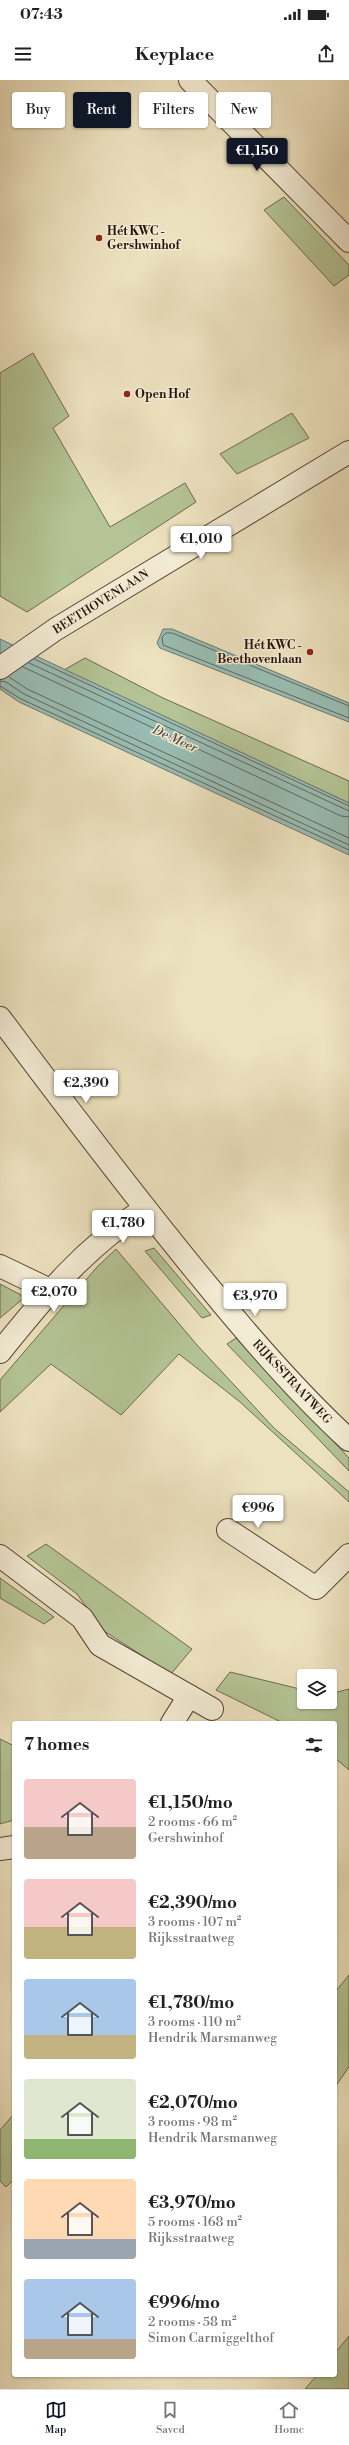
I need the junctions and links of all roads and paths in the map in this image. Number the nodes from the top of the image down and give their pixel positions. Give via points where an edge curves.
1 (190, 80) edge
2 (349, 241) edge
3 (349, 452) edge
4 (0, 668) edge
5 (0, 1018) edge
6 (144, 1209) junction
7 (0, 1266) edge
8 (50, 1290) junction
9 (0, 1352) edge
10 (349, 1440) edge
11 (228, 1530) dead end
12 (349, 1555) edge
13 (0, 1556) edge
14 (189, 1696) junction
15 (212, 1708) dead end
16 (173, 1721) edge
17 (12, 1847) edge
18 (0, 1849) edge

1 - 2 street
3 - 4 street, BEETHOVENLAAN via 115,592
5 - 6 street, RIJKSSTRAATWEG
6 - 8 street via 84,1254
6 - 10 street, RIJKSSTRAATWEG via 250,1338 323,1417
7 - 8 street
8 - 9 street
11 - 12 street via 316,1588
13 - 14 street via 82,1618 100,1645
14 - 15 street
14 - 16 street
17 - 18 street

